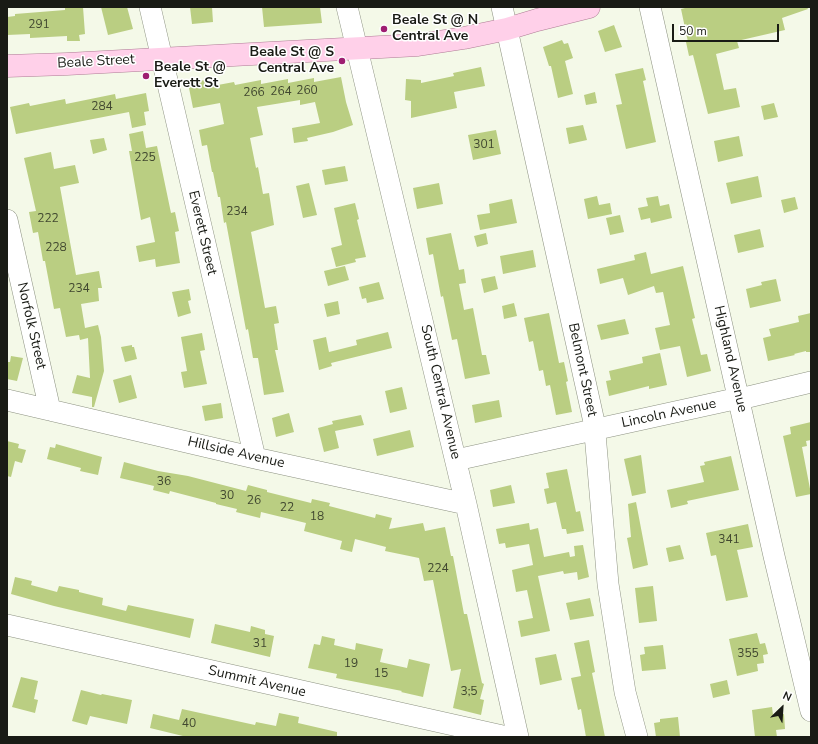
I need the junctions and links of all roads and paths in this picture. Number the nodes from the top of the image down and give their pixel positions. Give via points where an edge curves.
1 (150, 7) edge
2 (347, 7) edge
3 (502, 7) edge
4 (586, 7) edge
5 (650, 7) edge
6 (507, 29) junction
7 (357, 48) junction
8 (162, 59) junction
9 (7, 66) edge
10 (7, 220) edge
11 (811, 382) edge
12 (739, 398) junction
13 (7, 400) edge
14 (50, 410) junction
15 (594, 430) junction
16 (255, 458) junction
17 (456, 460) junction
18 (466, 504) junction
19 (7, 625) edge
20 (811, 711) edge
21 (507, 737) edge
22 (518, 737) edge
23 (637, 737) edge

1 - 8 street, Everett Street
2 - 7 street, South Central Avenue
3 - 6 street, Belmont Street
4 - 6 main road, Beale Street
5 - 12 street, Highland Avenue
6 - 7 main road, Beale Street via 418,45
6 - 15 street, Belmont Street
7 - 8 main road, Beale Street
7 - 17 street, South Central Avenue
8 - 9 main road, Beale Street
8 - 16 street, Everett Street
10 - 14 street, Norfolk Street
11 - 12 street, Lincoln Avenue
12 - 15 street, Lincoln Avenue
12 - 20 street, Highland Avenue
13 - 14 street, Hillside Avenue
14 - 16 street, Hillside Avenue
15 - 17 street, Lincoln Avenue
15 - 23 street, Belmont Street via 608,584 625,692
16 - 18 street, Hillside Avenue
17 - 18 street, South Central Avenue
18 - 22 street, South Central Avenue
19 - 21 street, Summit Avenue

